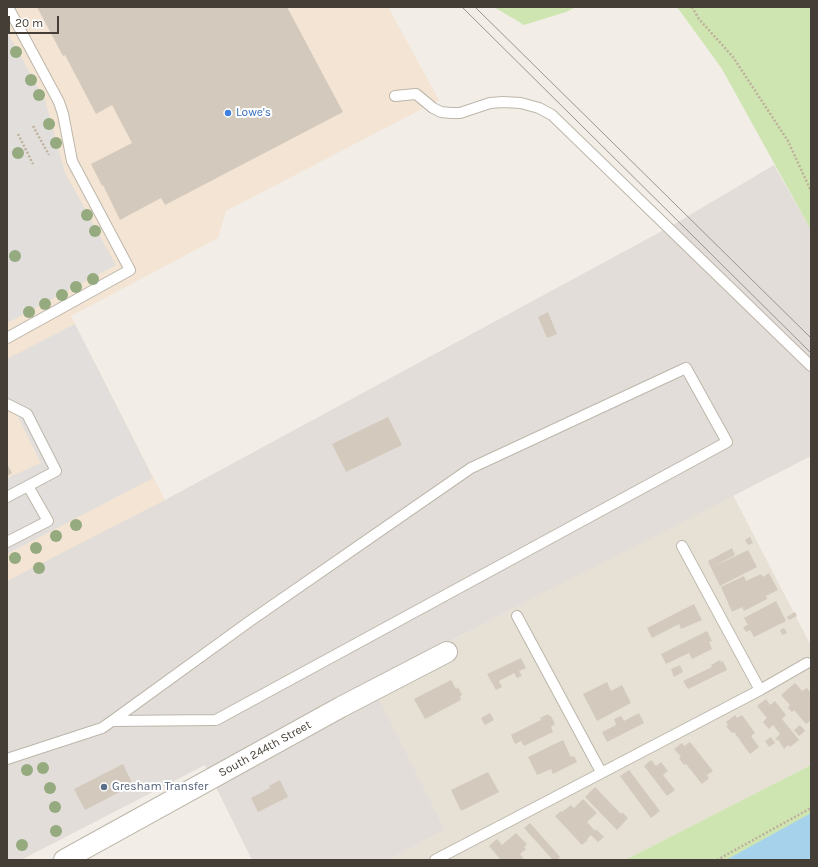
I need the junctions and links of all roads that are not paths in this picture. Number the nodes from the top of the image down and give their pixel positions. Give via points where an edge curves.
1 (8, 7) edge
2 (395, 96) dead end
3 (7, 338) edge
4 (811, 366) edge
5 (7, 404) edge
6 (28, 486) junction
7 (7, 497) edge
8 (7, 542) edge
9 (682, 546) dead end
10 (517, 616) dead end
11 (447, 652) dead end
12 (807, 663) dead end
13 (760, 690) junction
14 (112, 722) junction
15 (7, 759) edge
16 (601, 772) junction
17 (64, 860) edge
18 (435, 860) edge

1 - 3 lane via 59,102 68,133 72,161 130,270
2 - 4 lane via 416,94 441,112 460,113 490,103 503,102 521,103 552,115
5 - 6 lane via 27,414 56,471
6 - 7 lane
6 - 8 lane via 48,521
9 - 13 lane
10 - 16 lane
11 - 17 street, South 244th Street via 341,707
12 - 13 lane
13 - 16 lane
14 - 14 lane via 250,621 471,468 686,368 727,442 216,720
14 - 15 lane via 102,728
16 - 18 lane

